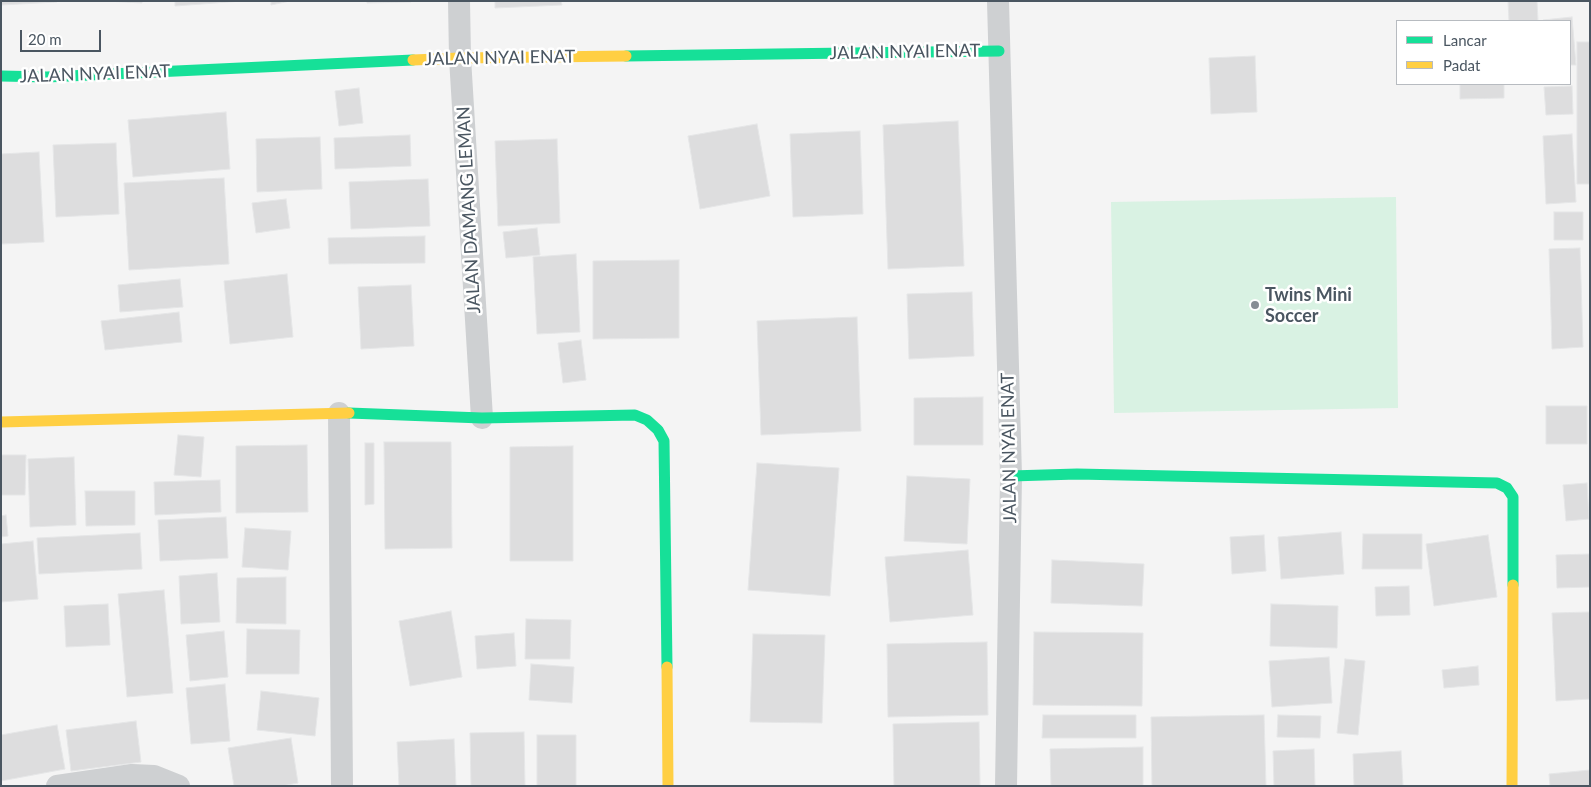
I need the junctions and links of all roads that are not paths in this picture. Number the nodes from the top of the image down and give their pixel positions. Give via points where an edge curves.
1 (459, 1) edge
2 (998, 1) edge
3 (999, 51) junction
4 (460, 58) junction
5 (1, 76) edge
6 (339, 413) junction
7 (482, 418) junction
8 (1, 422) edge
9 (1011, 476) junction
10 (57, 786) edge
11 (179, 786) edge
12 (342, 786) edge
13 (668, 786) edge
14 (1006, 786) edge
15 (1512, 786) edge

1 - 4 street, JALAN DAMANG LEMAN
2 - 3 street, JALAN NYAI ENAT
3 - 4 street, JALAN NYAI ENAT
3 - 9 street, JALAN NYAI ENAT
4 - 5 street, JALAN NYAI ENAT via 47,77
4 - 7 street, JALAN DAMANG LEMAN
6 - 7 street
6 - 8 street
6 - 12 street
7 - 13 street via 635,415 647,420 664,441
9 - 14 street, JALAN NYAI ENAT
9 - 15 street via 1077,474 1497,483 1507,488 1513,497
10 - 11 street via 132,775 154,776

